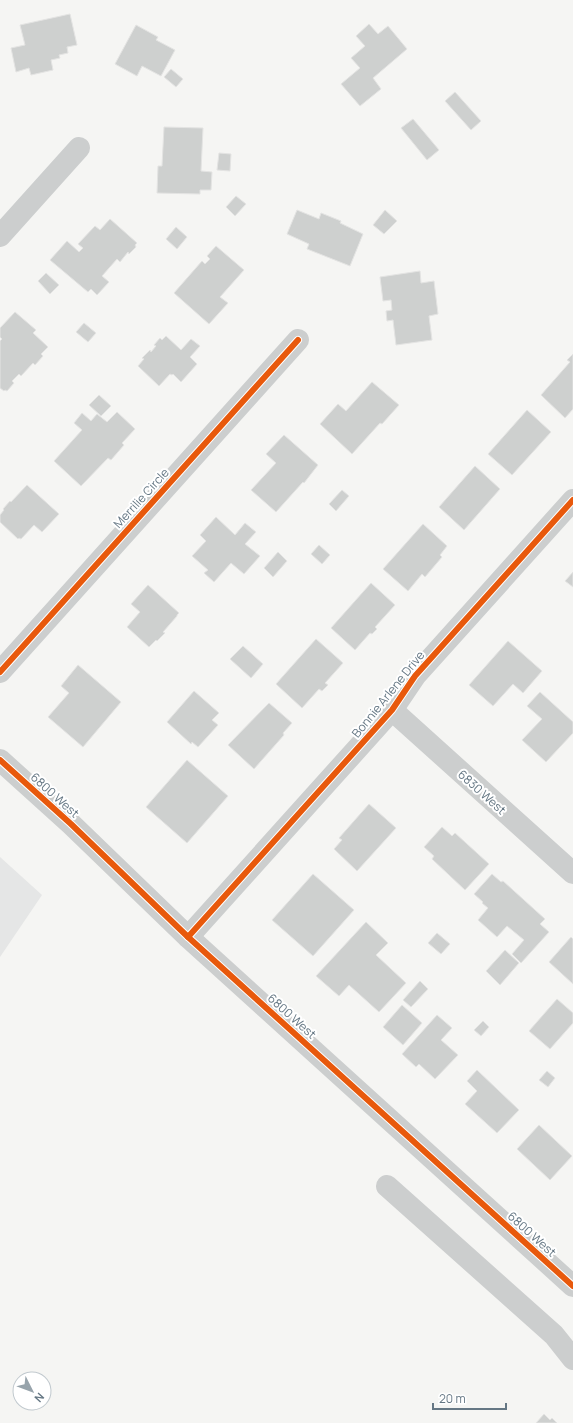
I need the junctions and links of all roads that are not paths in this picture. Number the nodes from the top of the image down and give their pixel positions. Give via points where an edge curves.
1 (79, 148) dead end
2 (0, 236) edge
3 (298, 340) dead end
4 (573, 500) edge
5 (0, 672) edge
6 (392, 710) junction
7 (0, 760) edge
8 (573, 873) edge
9 (188, 937) junction
10 (387, 1186) dead end
11 (573, 1286) edge
12 (573, 1359) edge

1 - 2 street
3 - 5 street, Merrilie Circle
4 - 6 street, Bonnie Arlene Drive via 415,676
6 - 8 street, 6830 West
6 - 9 street, Bonnie Arlene Drive
7 - 9 street, 6800 West via 71,824
9 - 11 street, 6800 West
10 - 12 street via 554,1335

